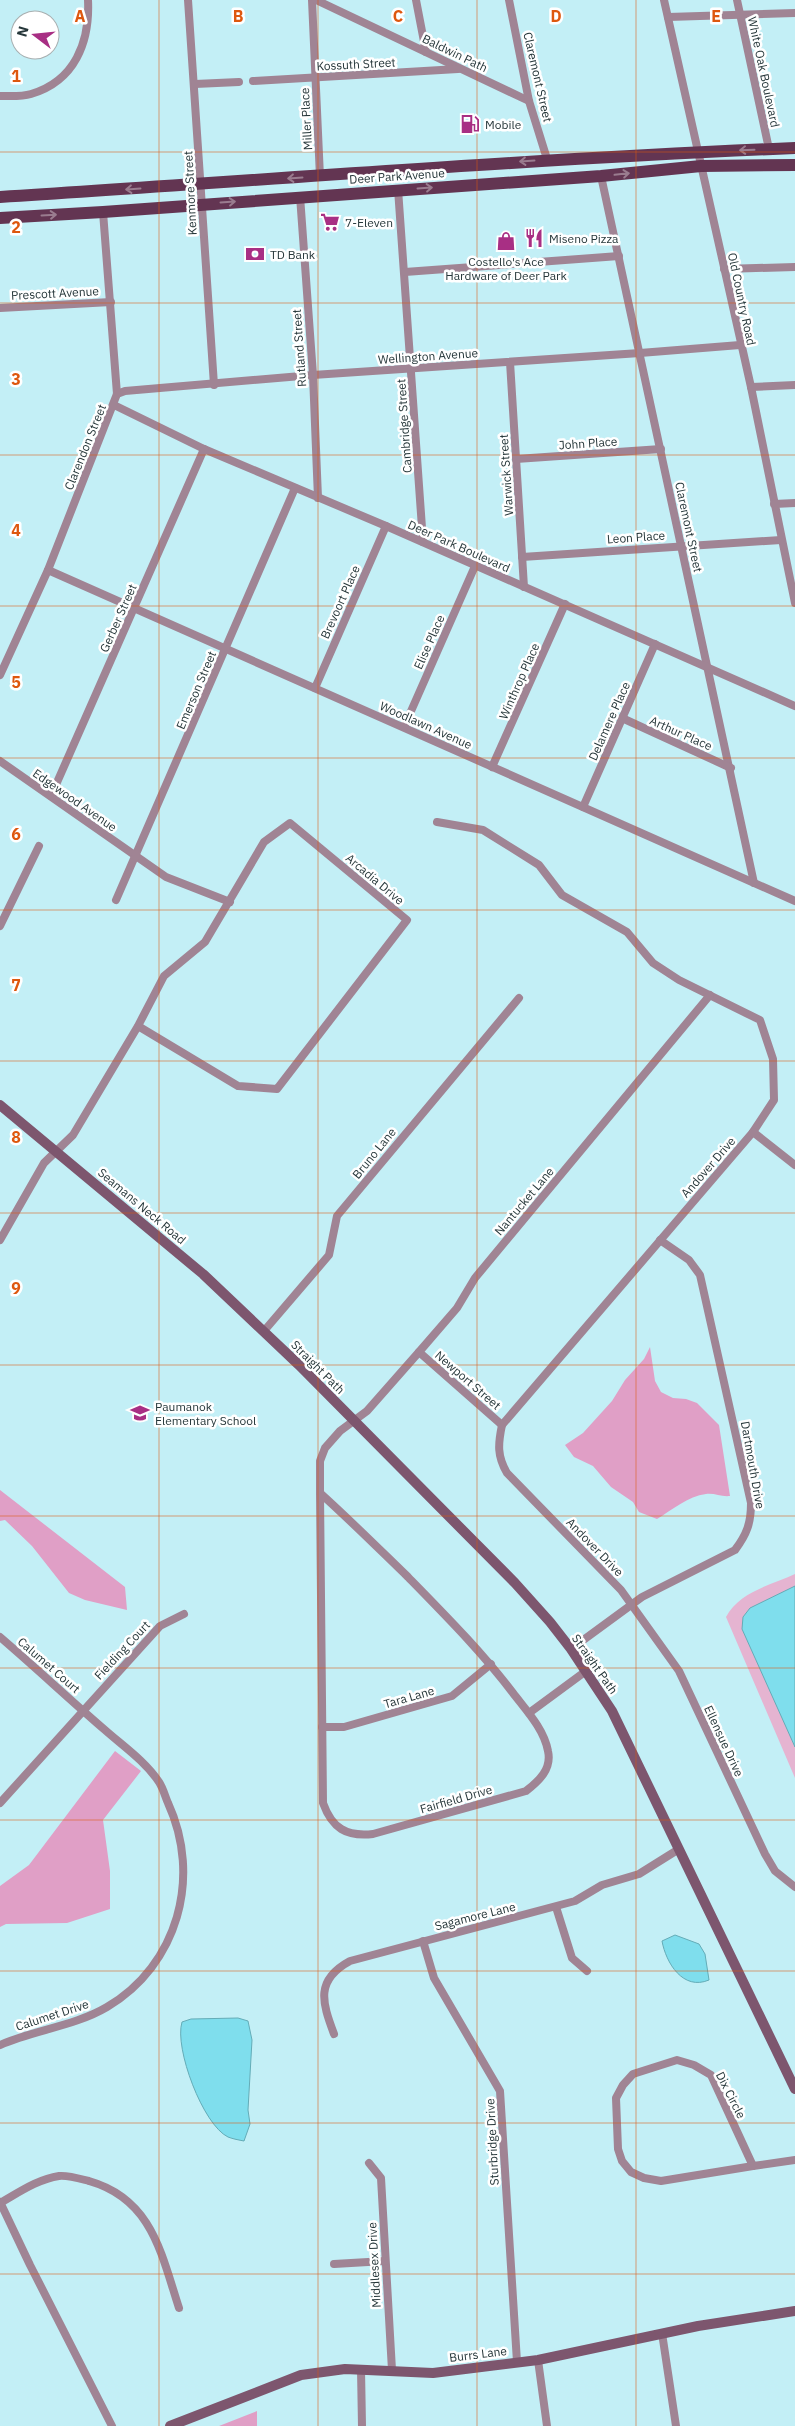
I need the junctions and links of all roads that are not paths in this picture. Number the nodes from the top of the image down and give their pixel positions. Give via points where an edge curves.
1 (88, 0) edge
2 (188, 0) edge
3 (312, 0) edge
4 (316, 0) edge
5 (416, 0) edge
6 (509, 0) edge
7 (664, 0) edge
8 (737, 0) edge
9 (795, 13) edge
10 (668, 16) junction
11 (741, 16) junction
12 (426, 52) junction
13 (460, 69) junction
14 (314, 78) junction
15 (252, 81) dead end
16 (239, 82) dead end
17 (195, 84) junction
18 (0, 96) edge
19 (529, 101) junction
20 (795, 148) edge
21 (769, 149) junction
22 (698, 151) junction
23 (547, 159) junction
24 (795, 165) edge
25 (701, 166) junction
26 (601, 176) junction
27 (320, 177) junction
28 (201, 184) junction
29 (398, 189) junction
30 (300, 196) junction
31 (0, 197) edge
32 (202, 204) junction
33 (103, 212) junction
34 (0, 218) edge
35 (619, 256) junction
36 (795, 267) edge
37 (724, 268) junction
38 (405, 272) junction
39 (111, 302) junction
40 (0, 308) edge
41 (740, 345) junction
42 (640, 353) junction
43 (510, 362) junction
44 (411, 369) junction
45 (313, 375) junction
46 (214, 385) junction
47 (795, 385) edge
48 (751, 387) junction
49 (117, 394) junction
50 (114, 405) junction
51 (204, 449) junction
52 (661, 449) junction
53 (516, 459) junction
54 (295, 488) junction
55 (318, 498) junction
56 (795, 503) edge
57 (774, 504) junction
58 (386, 526) junction
59 (781, 540) junction
60 (424, 542) junction
61 (681, 545) junction
62 (522, 556) junction
63 (475, 566) junction
64 (48, 570) junction
65 (524, 587) junction
66 (795, 603) edge
67 (565, 604) junction
68 (134, 609) junction
69 (655, 644) junction
70 (226, 649) junction
71 (708, 668) junction
72 (0, 674) edge
73 (315, 688) junction
74 (795, 706) edge
75 (622, 718) junction
76 (404, 727) junction
77 (0, 761) edge
78 (492, 767) junction
79 (731, 768) junction
80 (51, 796) junction
81 (583, 807) junction
82 (437, 822) dead end
83 (39, 846) dead end
84 (136, 857) junction
85 (754, 883) junction
86 (116, 900) dead end
87 (795, 901) edge
88 (230, 902) junction
89 (0, 926) edge
90 (710, 995) junction
91 (519, 998) dead end
92 (138, 1026) junction
93 (0, 1105) edge
94 (754, 1132) junction
95 (56, 1150) junction
96 (795, 1166) edge
97 (0, 1240) edge
98 (660, 1240) junction
99 (264, 1331) junction
100 (419, 1352) junction
101 (355, 1421) junction
102 (502, 1425) junction
103 (320, 1493) junction
104 (632, 1605) junction
105 (184, 1614) dead end
106 (0, 1636) edge
107 (571, 1650) junction
108 (491, 1664) junction
109 (586, 1671) junction
110 (83, 1710) junction
111 (529, 1713) junction
112 (322, 1727) junction
113 (0, 1803) edge
114 (679, 1849) junction
115 (795, 1887) edge
116 (556, 1907) junction
117 (423, 1941) junction
118 (587, 1971) dead end
119 (334, 2034) dead end
120 (0, 2045) edge
121 (792, 2073) edge
122 (795, 2089) edge
123 (795, 2160) edge
124 (369, 2162) dead end
125 (753, 2166) junction
126 (0, 2202) edge
127 (385, 2261) junction
128 (334, 2264) dead end
129 (179, 2308) dead end
130 (795, 2311) edge
131 (662, 2333) junction
132 (538, 2360) junction
133 (517, 2362) junction
134 (361, 2370) junction
135 (392, 2370) junction
136 (112, 2426) edge
137 (170, 2426) edge
138 (362, 2426) edge
139 (547, 2426) edge
140 (676, 2426) edge

1 - 18 street via 84,46 75,63 47,87 30,94
2 - 17 street, Kenmore Street
3 - 14 street, Miller Place
4 - 12 street, Baldwin Path
5 - 12 street
6 - 19 street, Claremont Street
7 - 10 street, Old Country Road
8 - 11 street, White Oak Boulevard
9 - 11 street
10 - 11 street
10 - 22 street, Old Country Road
11 - 21 street, White Oak Boulevard
12 - 13 street, Baldwin Path
13 - 14 street, Kossuth Street
13 - 19 street, Baldwin Path
14 - 15 street, Kossuth Street
14 - 27 street, Miller Place
16 - 17 street
17 - 28 street, Kenmore Street
19 - 23 street, Claremont Street
20 - 21 main road, Deer Park Avenue
21 -> 22 main road, Deer Park Avenue
22 - 23 main road, Deer Park Avenue
22 - 25 street, Old Country Road
23 -> 27 main road, Deer Park Avenue
24 - 25 main road, Deer Park Avenue
26 -> 25 main road, Deer Park Avenue
25 - 37 street, Old Country Road
29 -> 26 main road, Deer Park Avenue
26 - 35 street, Claremont Street
27 -> 28 main road, Deer Park Avenue
28 -> 31 main road, Deer Park Avenue
28 - 32 street, Kenmore Street
29 - 30 main road, Deer Park Avenue
29 - 38 street, Cambridge Street
32 -> 30 main road, Deer Park Avenue
30 - 45 street, Rutland Street
32 - 33 main road, Deer Park Avenue
32 - 46 street, Kenmore Street
34 -> 33 main road, Deer Park Avenue
33 - 39 street, Clarendon Street
35 - 38 street
35 - 42 street, Claremont Street
36 - 37 street
37 - 41 street, Old Country Road
38 - 44 street, Cambridge Street
39 - 40 street, Prescott Avenue
39 - 49 street, Clarendon Street
41 - 42 street, Wellington Avenue
41 - 48 street, Old Country Road
42 - 43 street, Wellington Avenue
42 - 52 street, Claremont Street
43 - 44 street, Wellington Avenue
43 - 53 street, Warwick Street
44 - 45 street, Wellington Avenue
44 - 60 street, Cambridge Street
45 - 46 street, Wellington Avenue
45 - 55 street, Rutland Street
46 - 49 street, Wellington Avenue
47 - 48 street
48 - 57 street, Old Country Road
49 - 50 street, Clarendon Street
50 - 51 street, Deer Park Boulevard
50 - 64 street, Clarendon Street
51 - 54 street, Deer Park Boulevard
51 - 68 street, Gerber Street
52 - 53 street, John Place
52 - 61 street, Claremont Street
53 - 62 street, Warwick Street
54 - 55 street, Deer Park Boulevard
54 - 70 street, Emerson Street
55 - 58 street, Deer Park Boulevard
56 - 57 street
57 - 59 street, Old Country Road
58 - 60 street, Deer Park Boulevard
58 - 73 street, Brevoort Place
59 - 61 street, Leon Place
59 - 66 street, Old Country Road
60 - 63 street, Deer Park Boulevard
61 - 62 street, Leon Place
61 - 71 street, Claremont Street
62 - 65 street, Warwick Street
63 - 65 street, Deer Park Boulevard
63 - 76 street, Elise Place
64 - 68 street, Woodlawn Avenue
64 - 72 street, Clarendon Street
65 - 67 street, Deer Park Boulevard
67 - 69 street, Deer Park Boulevard
67 - 78 street, Winthrop Place
68 - 70 street, Woodlawn Avenue
68 - 80 street, Gerber Street
69 - 71 street, Deer Park Boulevard
69 - 75 street, Delamere Place
70 - 73 street, Woodlawn Avenue
70 - 84 street, Emerson Street
71 - 74 street, Deer Park Boulevard
71 - 79 street, Claremont Street
73 - 76 street, Woodlawn Avenue
75 - 79 street, Arthur Place
75 - 81 street, Delamere Place
76 - 78 street, Woodlawn Avenue
77 - 80 street, Edgewood Avenue
78 - 81 street, Woodlawn Avenue
79 - 85 street, Claremont Street
80 - 84 street, Edgewood Avenue
81 - 85 street, Woodlawn Avenue
82 - 90 street, Andover Drive via 483,830 539,865 562,895 627,932 653,963
83 - 89 street
84 - 86 street, Emerson Street
84 - 88 street, Edgewood Avenue via 166,877
85 - 87 street, Woodlawn Avenue
88 - 92 street, Arcadia Drive via 205,942 164,976
88 - 92 street, Arcadia Drive via 264,842 290,823 407,920 277,1089 238,1086
90 - 94 street, Andover Drive via 760,1020 773,1059 774,1100
90 - 100 street, Nantucket Lane via 475,1278 457,1308
91 - 99 street, Bruno Lane via 337,1216 329,1255
92 - 95 street, Arcadia Drive via 73,1135
93 - 95 main road, Seamans Neck Road
94 - 96 street
94 - 98 street, Andover Drive
95 - 97 street, Arcadia Drive via 44,1163
95 - 99 main road, Seamans Neck Road via 197,1268
98 - 102 street, Andover Drive
98 - 104 street, Dartmouth Drive via 689,1260 700,1275 751,1503 751,1522 735,1550
99 - 101 main road, Straight Path
100 - 101 street, Nantucket Lane
100 - 102 street, Newport Street
101 - 103 street, Fairfield Drive via 325,1448 320,1461
101 - 107 main road, Straight Path via 515,1583
102 - 104 street, Andover Drive via 499,1460 507,1473
103 - 108 street, Fairfield Drive
103 - 112 street, Fairfield Drive
104 - 107 street, Dartmouth Drive
104 - 115 street, Ellensue Drive via 678,1671 775,1871
105 - 110 street, Fielding Court via 160,1626
106 - 110 street, Calumet Court
107 - 109 main road, Straight Path
108 - 111 street, Fairfield Drive
108 - 112 street, Tara Lane via 452,1696 344,1727
109 - 111 street
109 - 114 main road, Straight Path via 612,1711
110 - 113 street, Fielding Court
110 - 120 street, Calumet Drive via 136,1756 159,1782 176,1820 183,1847 184,1882 179,1914 163,1952 147,1974 122,1997 84,2018
111 - 112 street, Fairfield Drive via 545,1739 549,1753 547,1769 526,1791 356,1836 341,1829 328,1816 323,1802
114 - 116 street, Sagamore Lane via 639,1874 602,1885 575,1901
114 - 121 main road, Straight Path
116 - 117 street, Sagamore Lane
116 - 118 street via 572,1958
117 - 119 street, Sagamore Lane via 350,1961 326,1979 326,2013
117 - 133 street, Sturbridge Drive via 434,1978 500,2091
121 - 122 main road, Straight Path
123 - 125 street, Dix Circle
124 - 127 street, Middlesex Drive via 381,2178
125 - 125 street, Dix Circle via 661,2181 631,2172 618,2149 616,2098 623,2085 633,2074 677,2060 694,2065 710,2075
126 - 129 street via 32,2185 60,2176 109,2187 136,2207 157,2242
126 - 136 street
127 - 128 street
127 - 135 street, Middlesex Drive
130 - 131 main road, Burrs Lane
131 - 132 main road, Burrs Lane
131 - 140 street
132 - 133 main road, Burrs Lane
132 - 139 street
133 - 135 main road, Burrs Lane via 433,2372
134 - 135 main road, Burrs Lane
134 - 137 main road, Burrs Lane via 301,2375
134 - 138 street

